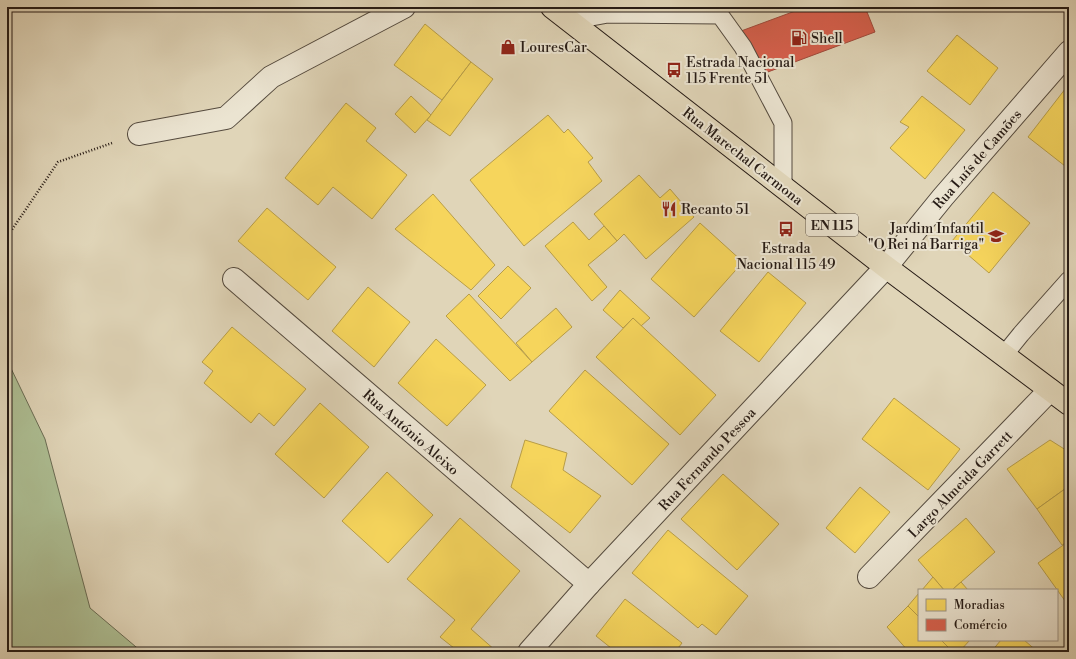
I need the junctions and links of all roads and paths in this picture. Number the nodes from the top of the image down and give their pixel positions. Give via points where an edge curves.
1 (404, 7) edge
2 (552, 7) edge
3 (570, 21) junction
4 (1069, 52) edge
5 (139, 134) joint
6 (783, 187) junction
7 (7, 236) edge
8 (886, 267) junction
9 (234, 279) dead end
10 (1069, 280) edge
11 (1004, 355) junction
12 (1050, 390) junction
13 (1069, 404) edge
14 (869, 577) dead end
15 (589, 584) junction
16 (529, 652) edge

1 - 5 street via 271,77 226,118
2 - 3 main road, Rua Marechal Carmona / EN 115
3 - 6 main road, Rua Marechal Carmona / EN 115
3 - 6 lane via 608,14 720,15 744,47 783,122
4 - 8 street, Rua Luís de Camões
5 - 7 path via 58,162
6 - 8 main road, Rua Marechal Carmona / EN 115
8 - 11 main road, Rua Marechal Carmona / EN 115
8 - 15 street, Rua Fernando Pessoa
9 - 15 street, Rua António Aleixo
10 - 11 lane
11 - 12 main road, Rua Marechal Carmona / EN 115
12 - 13 main road, Rua Marechal Carmona / EN 115
12 - 14 street, Largo Almeida Garrett
15 - 16 street, Rua Fernando Pessoa

